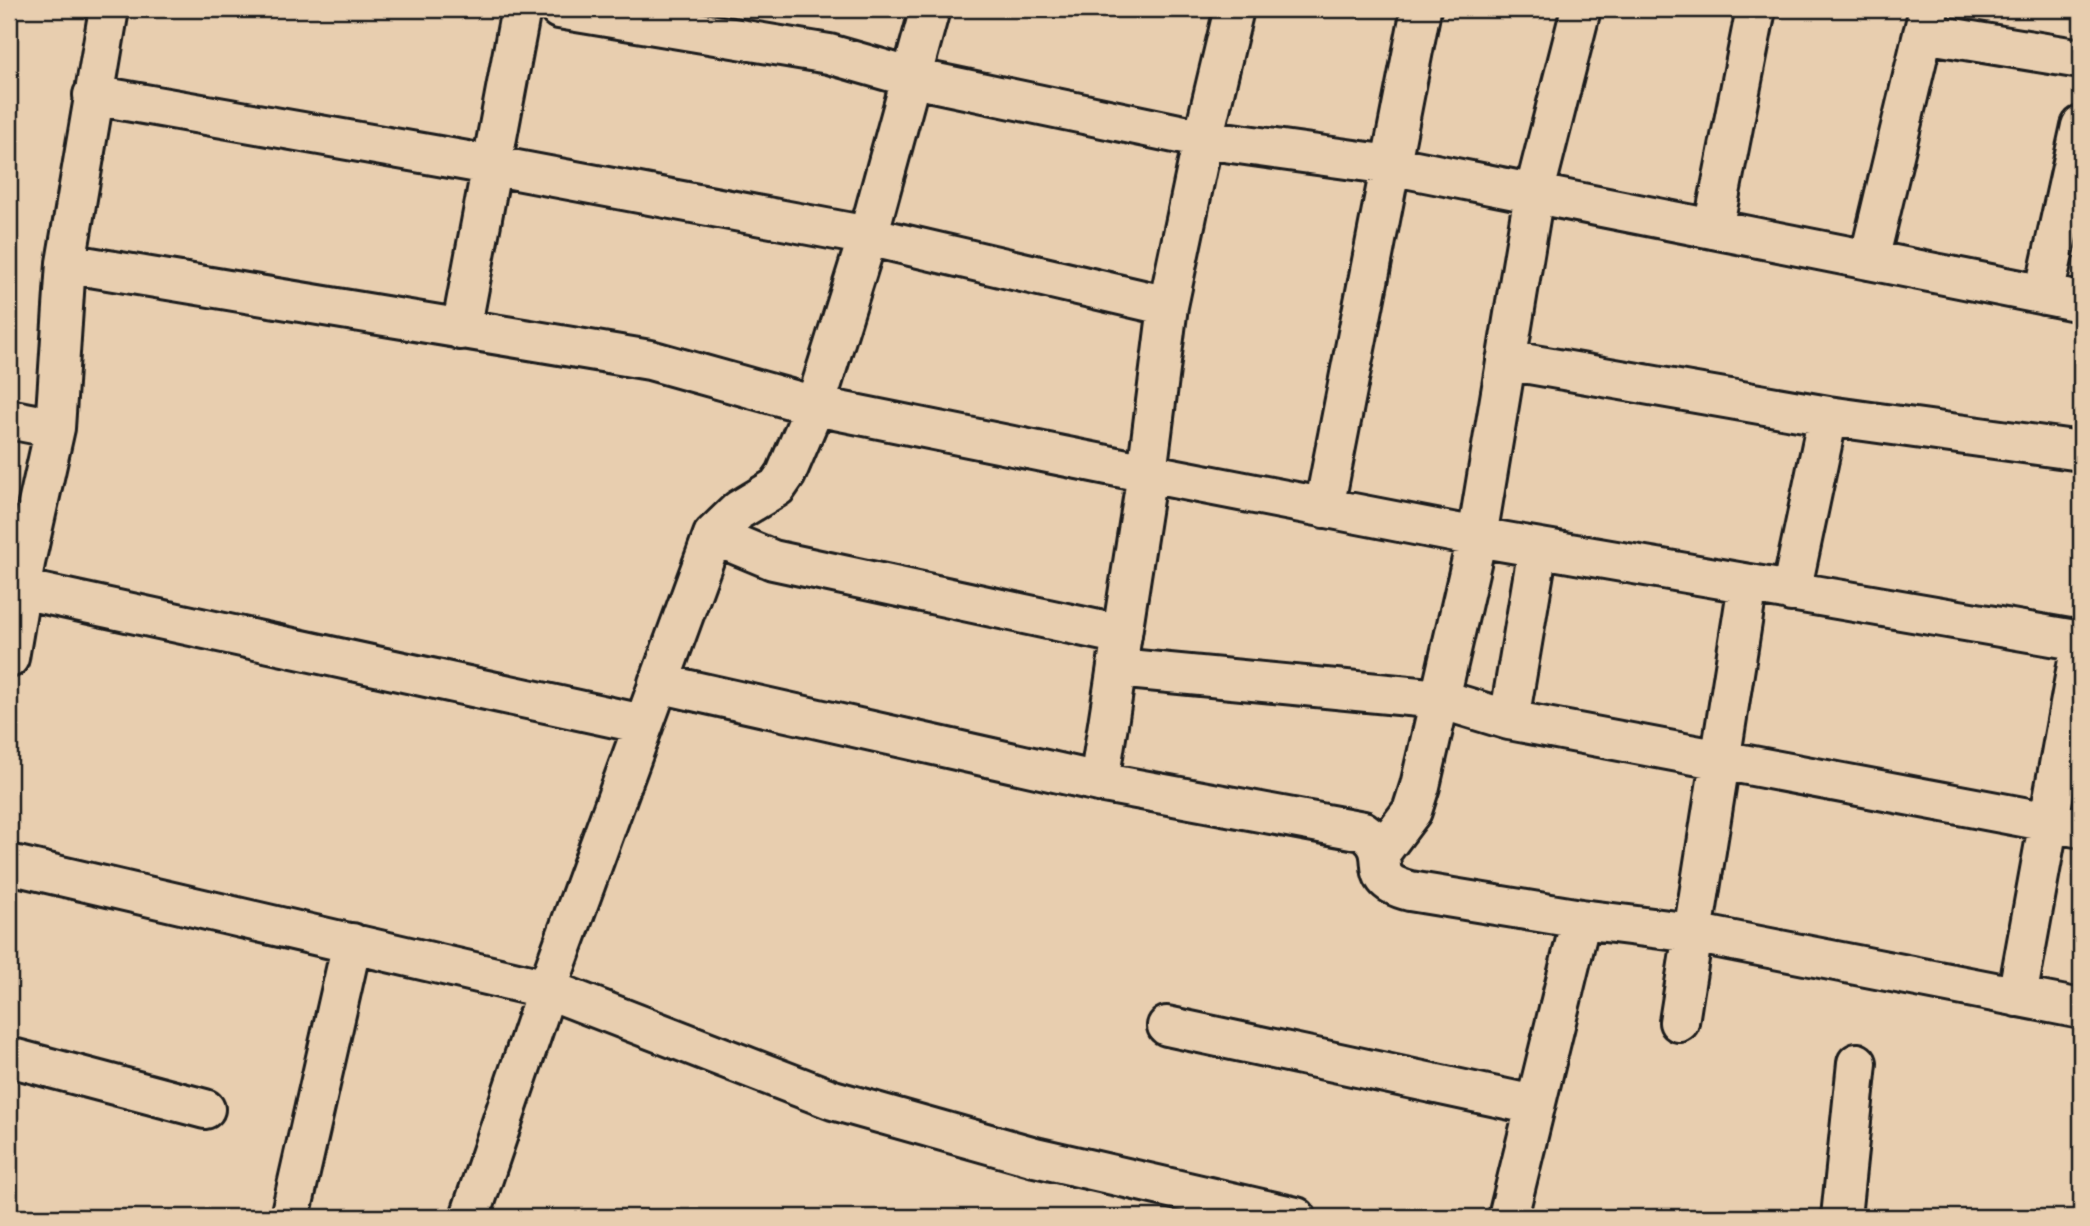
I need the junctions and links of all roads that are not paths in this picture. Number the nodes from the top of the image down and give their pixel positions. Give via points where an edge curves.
1 (109, 9) edge
2 (521, 9) edge
3 (559, 9) edge
4 (930, 9) edge
5 (1234, 9) edge
6 (1421, 9) edge
7 (1581, 9) edge
8 (1756, 9) edge
9 (1926, 21) edge
10 (2081, 59) edge
11 (913, 78) junction
12 (93, 95) junction
13 (2081, 126) edge
14 (1203, 139) junction
15 (490, 165) junction
16 (1390, 165) junction
17 (1534, 194) junction
18 (1713, 229) junction
19 (868, 236) junction
20 (1869, 260) junction
21 (66, 262) junction
22 (2044, 295) junction
23 (2081, 302) edge
24 (1168, 306) junction
25 (461, 330) junction
26 (1506, 360) junction
27 (815, 406) junction
28 (1828, 416) junction
29 (9, 419) edge
30 (55, 428) junction
31 (2081, 451) edge
32 (1147, 473) junction
33 (1324, 508) junction
34 (713, 535) junction
35 (1476, 537) junction
36 (1538, 548) junction
37 (1748, 584) junction
38 (21, 589) junction
39 (1791, 592) junction
40 (2081, 643) edge
41 (1120, 651) junction
42 (9, 659) edge
43 (658, 683) junction
44 (1440, 699) junction
45 (1509, 720) junction
46 (643, 724) junction
47 (1722, 759) junction
48 (1099, 782) junction
49 (2065, 825) edge
50 (1381, 852) junction
51 (9, 864) edge
52 (1581, 919) junction
53 (1693, 933) junction
54 (352, 943) junction
55 (547, 989) junction
56 (2017, 997) junction
57 (2081, 1009) edge
58 (1679, 1022) dead end
59 (1167, 1026) dead end
60 (9, 1057) edge
61 (1857, 1063) dead end
62 (1534, 1105) junction
63 (205, 1109) dead end
64 (290, 1217) edge
65 (470, 1217) edge
66 (1296, 1217) edge
67 (1508, 1217) edge
68 (1841, 1217) edge

1 - 12 street
2 - 15 street
3 - 11 street via 829,54
4 - 11 street
5 - 14 street
6 - 16 street
7 - 17 street
8 - 18 street
9 - 10 street
9 - 20 street
11 - 14 street
11 - 19 street
12 - 15 street
12 - 21 street
13 - 22 street
14 - 16 street
14 - 24 street
15 - 19 street
15 - 25 street
16 - 17 street
16 - 33 street
17 - 18 street
17 - 26 street
18 - 20 street
19 - 24 street
19 - 27 street
20 - 22 street
21 - 25 street
21 - 30 street
22 - 23 street
24 - 32 street
25 - 27 street via 650,360
26 - 28 street
26 - 35 street
27 - 32 street
27 - 34 street via 777,487 739,510
28 - 31 street
28 - 39 street
29 - 30 street
30 - 38 street
32 - 33 street
32 - 41 street
33 - 35 street
34 - 41 street via 774,560
34 - 43 street
35 - 36 street
35 - 44 street
36 - 37 street
36 - 45 street
37 - 39 street
37 - 47 street
38 - 42 street
38 - 46 street
39 - 40 street
40 - 49 street
41 - 44 street
41 - 48 street
43 - 46 street
43 - 48 street
44 - 45 street
44 - 50 street via 1412,811
45 - 47 street
46 - 55 street
47 - 49 street
47 - 53 street
48 - 50 street via 1363,831 1375,839
49 - 56 street
50 - 52 street via 1381,873 1392,887
51 - 54 street
52 - 53 street
52 - 62 street
53 - 56 street
53 - 58 street
54 - 55 street
54 - 64 street
55 - 65 street
55 - 66 street via 833,1100 1035,1157
56 - 57 street
59 - 62 street
60 - 63 street
61 - 68 street
62 - 67 street

